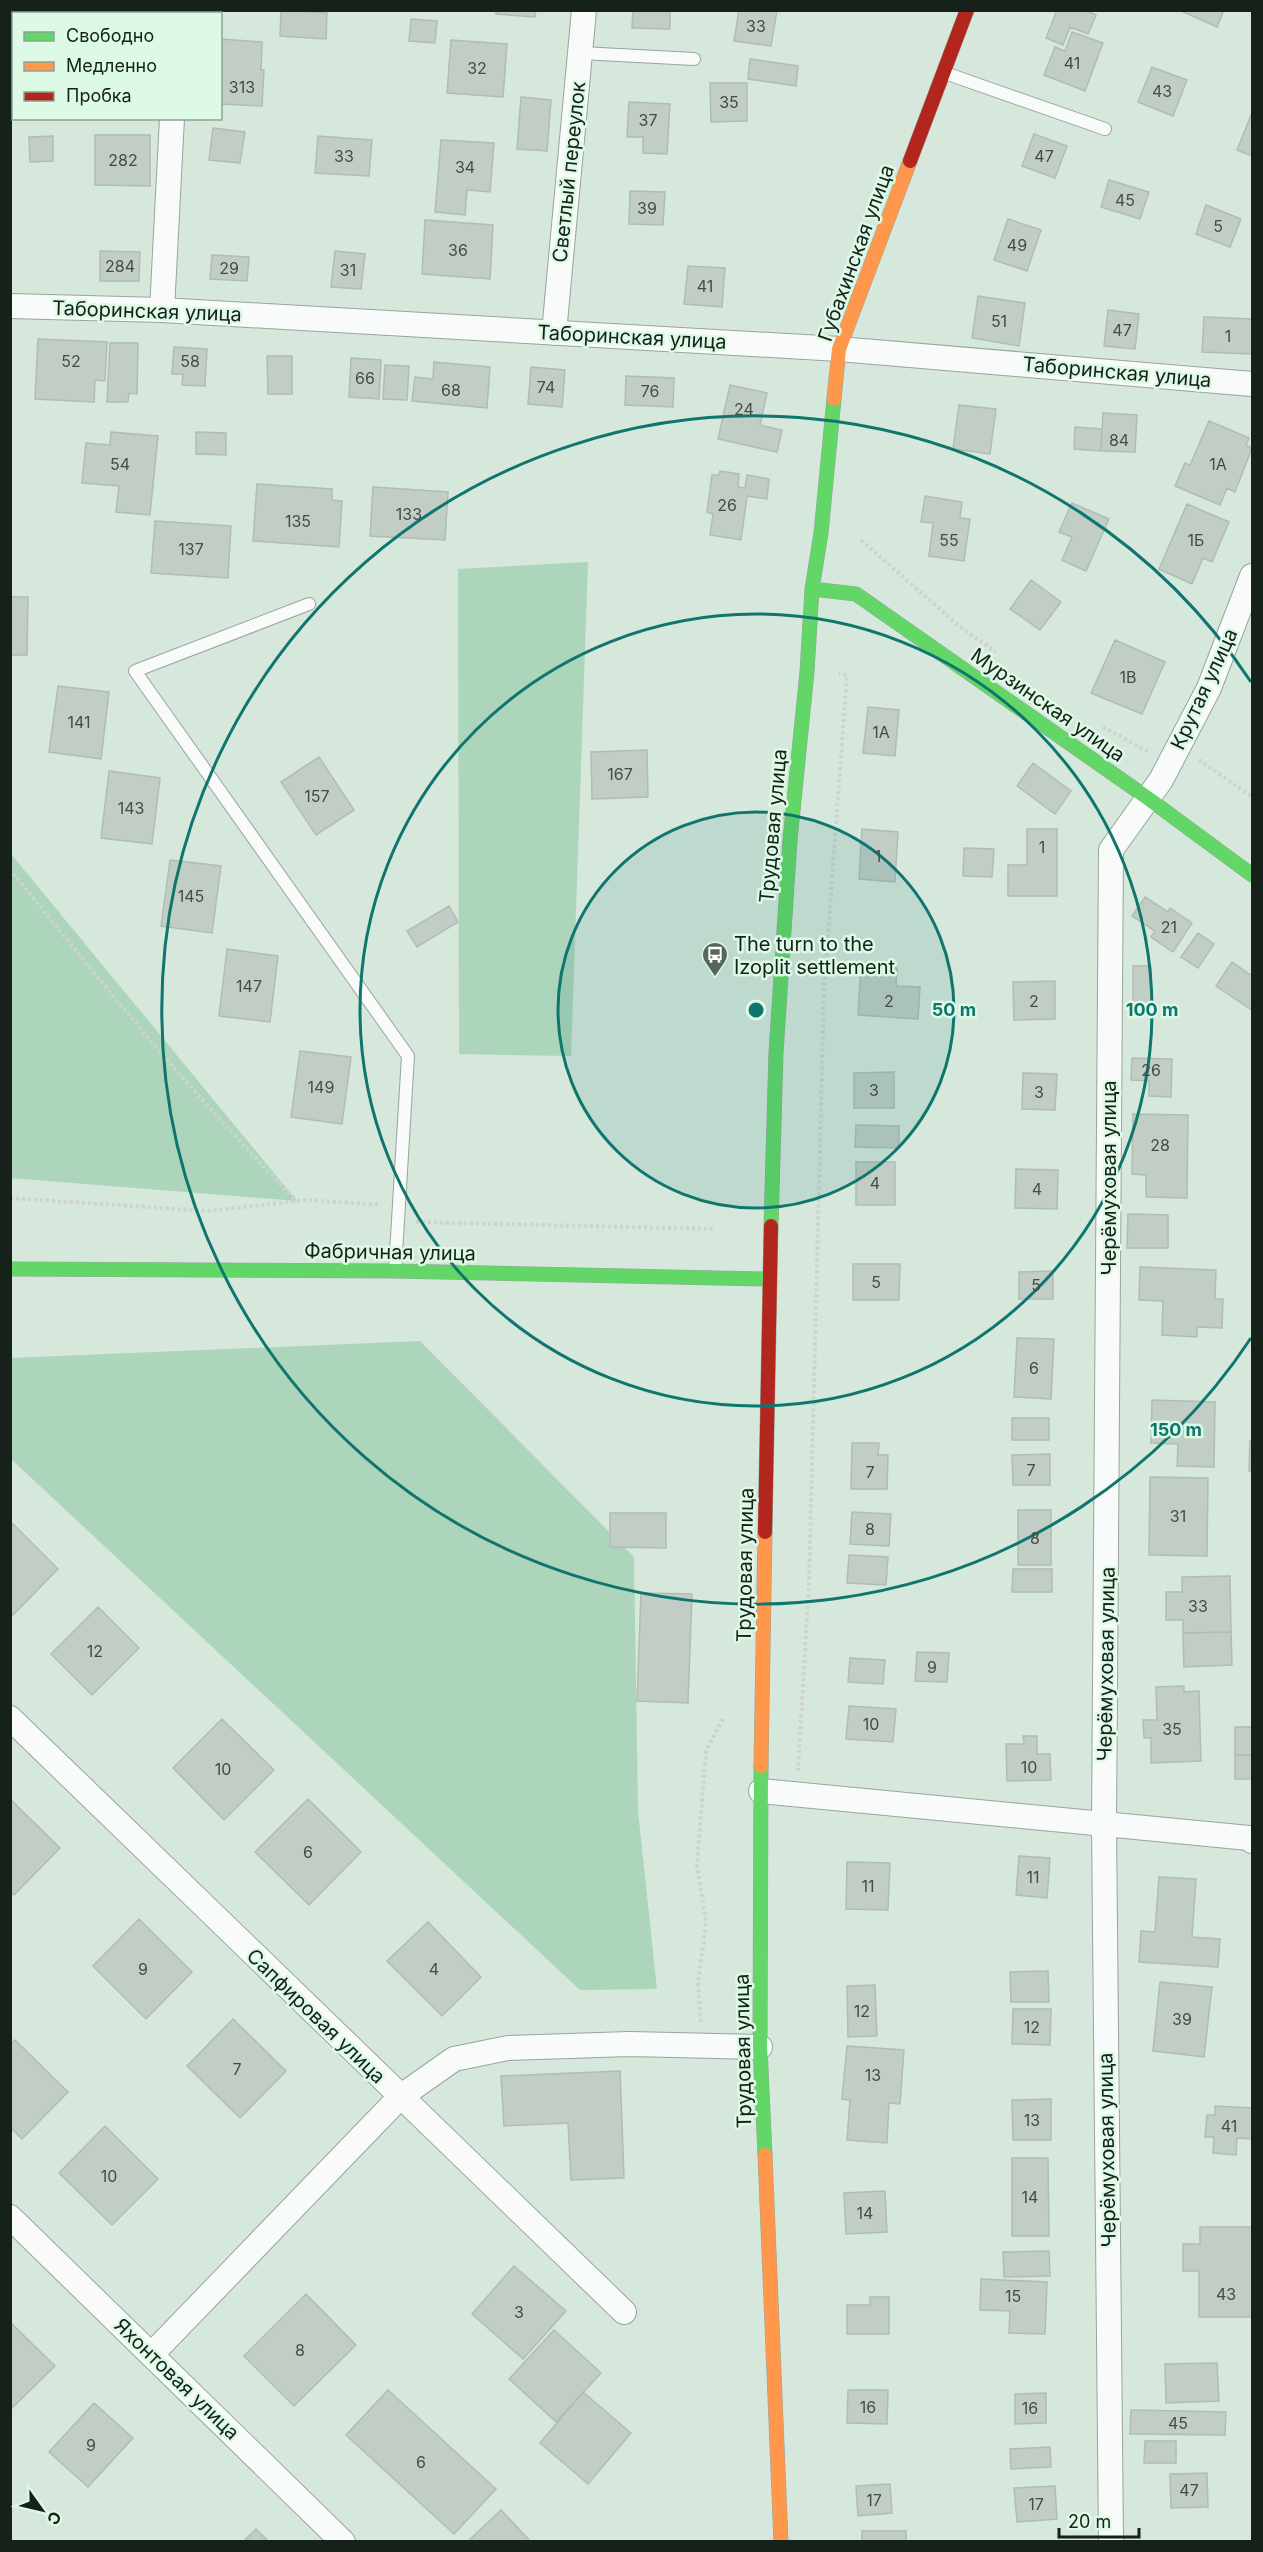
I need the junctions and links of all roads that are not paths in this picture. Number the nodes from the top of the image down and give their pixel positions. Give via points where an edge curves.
1 (584, 10) edge
2 (967, 10) edge
3 (581, 53) junction
4 (694, 58) dead end
5 (944, 73) junction
6 (172, 120) edge
7 (1105, 129) dead end
8 (10, 306) edge
9 (162, 310) junction
10 (554, 333) junction
11 (839, 349) junction
12 (1252, 384) edge
13 (1252, 576) edge
14 (812, 589) junction
15 (309, 604) dead end
16 (1155, 790) junction
17 (1252, 875) edge
18 (10, 1269) edge
19 (395, 1271) junction
20 (769, 1279) junction
21 (10, 1718) edge
22 (761, 1791) junction
23 (1104, 1824) junction
24 (1252, 1841) edge
25 (760, 2047) junction
26 (400, 2097) junction
27 (10, 2217) edge
28 (624, 2312) dead end
29 (152, 2354) junction
30 (343, 2541) edge
31 (781, 2541) edge
32 (1110, 2541) edge

1 - 3 street, Светлый переулок
2 - 5 main road, Губахинская улица
3 - 4 lane
3 - 10 street, Светлый переулок
5 - 7 lane
5 - 11 main road, Губахинская улица
6 - 9 street
8 - 9 street, Таборинская улица
9 - 10 street, Таборинская улица
10 - 11 street, Таборинская улица
11 - 12 street, Таборинская улица
11 - 14 main road, Губахинская улица
13 - 16 street, Крутая улица via 1209,688
14 - 16 main road, Мурзинская улица via 856,594
14 - 20 main road, Трудовая улица via 776,1053
15 - 19 lane via 135,670 408,1056
16 - 17 main road, Мурзинская улица
16 - 23 street, Черёмуховая улица via 1111,850
18 - 19 main road, Фабричная улица
19 - 20 main road, Фабричная улица
20 - 22 main road, Трудовая улица
21 - 26 street, Сапфировая улица
22 - 23 street
22 - 25 main road, Трудовая улица
23 - 24 street
23 - 32 street, Черёмуховая улица
25 - 26 street via 628,2044 508,2049 454,2059
25 - 31 main road, Трудовая улица
26 - 28 street, Сапфировая улица
26 - 29 street
27 - 29 street, Яхонтовая улица
29 - 30 street, Яхонтовая улица

